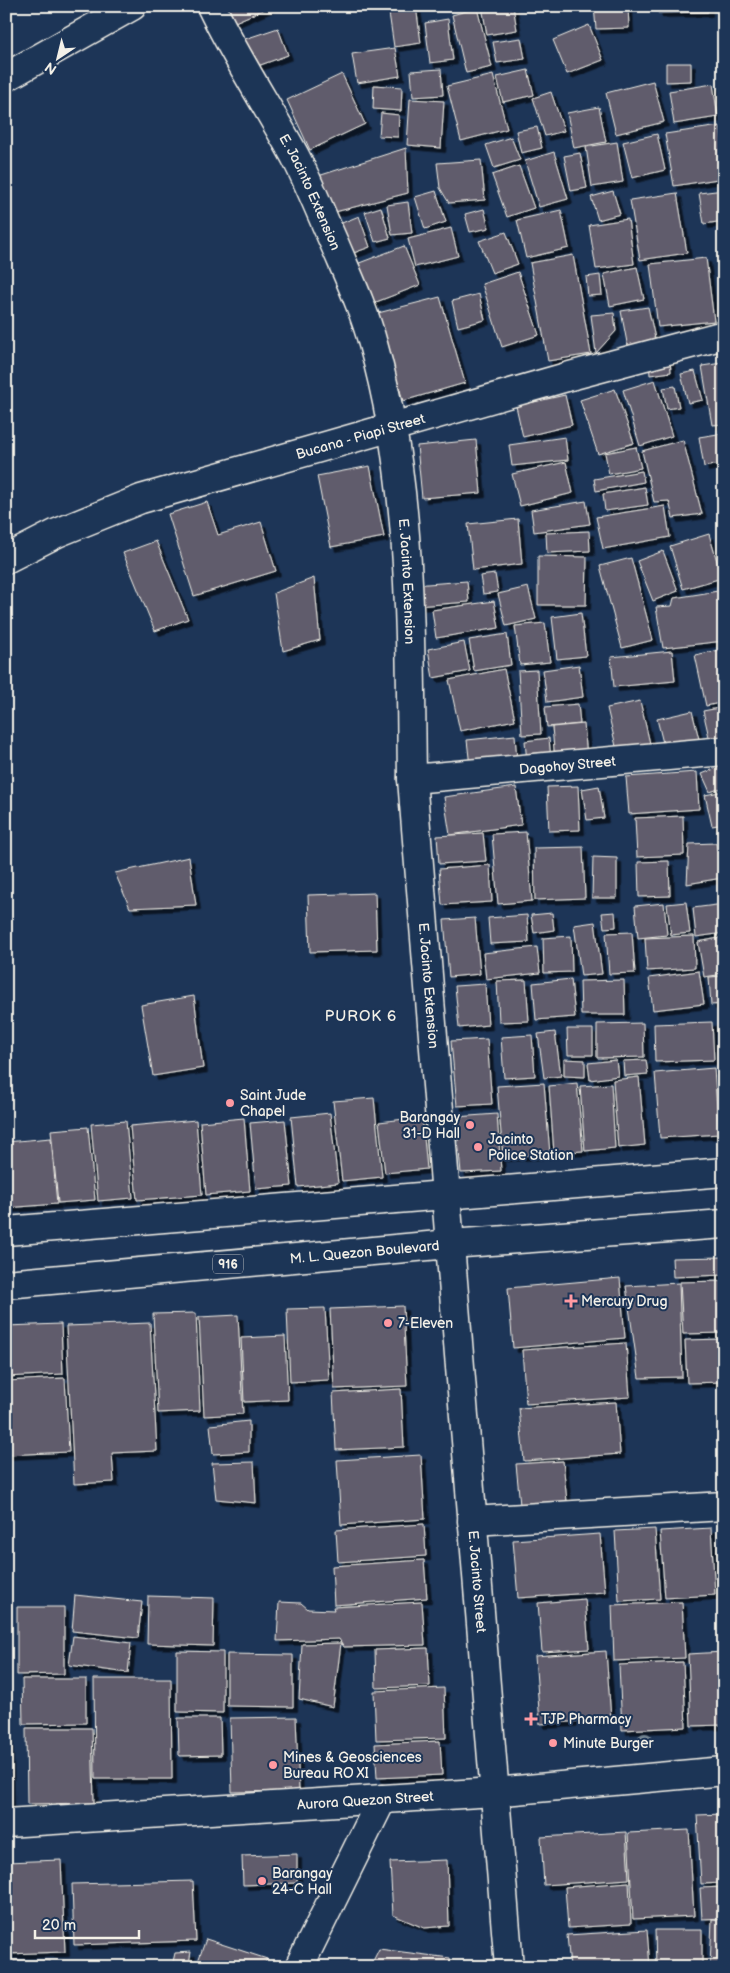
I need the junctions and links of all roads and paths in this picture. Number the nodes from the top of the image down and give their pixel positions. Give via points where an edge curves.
1 (132, 6) edge
2 (210, 6) edge
3 (6, 77) edge
4 (724, 335) edge
5 (392, 429) junction
6 (6, 559) edge
7 (724, 751) edge
8 (412, 779) junction
9 (724, 1172) edge
10 (445, 1196) junction
11 (724, 1224) edge
12 (6, 1231) edge
13 (450, 1244) junction
14 (6, 1284) edge
15 (724, 1506) edge
16 (472, 1521) junction
17 (724, 1772) edge
18 (494, 1792) junction
19 (382, 1799) junction
20 (6, 1823) edge
21 (299, 1967) edge
22 (508, 1967) edge

1 - 3 street
2 - 5 street, E. Jacinto Extension via 295,157 322,214 373,344
4 - 5 street, Bucana - Piapi Street via 570,376
5 - 6 street, Bucana - Piapi Street via 141,499 58,533
5 - 8 street, E. Jacinto Extension via 404,528 410,622
7 - 8 street, Dagohoy Street
8 - 10 street, E. Jacinto Extension
9 - 10 street
10 - 12 street
10 - 13 street, E. Jacinto Street
11 - 13 street, M. L. Quezon Boulevard / 916
13 - 14 street, M. L. Quezon Boulevard / 916
13 - 16 street, E. Jacinto Street
15 - 16 street
16 - 18 street, E. Jacinto Street
17 - 18 street, Aurora Quezon Street
18 - 19 street, Aurora Quezon Street
18 - 22 street, E. Jacinto Street
19 - 20 street, Aurora Quezon Street
19 - 21 street

